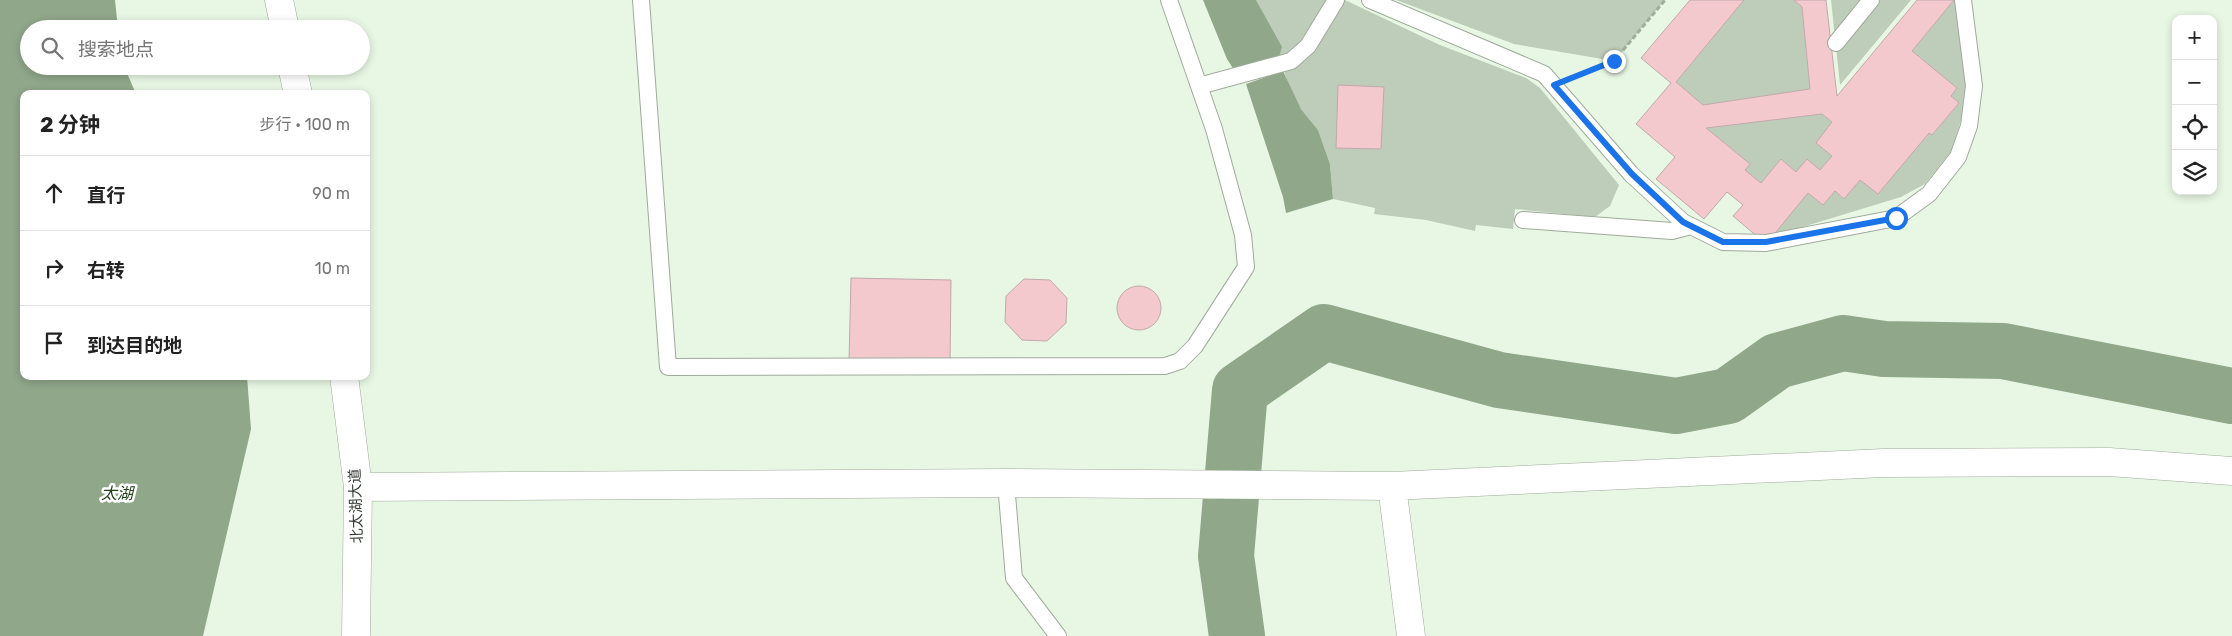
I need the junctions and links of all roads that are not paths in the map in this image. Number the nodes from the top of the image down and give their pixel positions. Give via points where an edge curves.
1 (279, 0) edge
2 (641, 0) edge
3 (1169, 0) edge
4 (1336, 0) edge
5 (1370, 0) edge
6 (1871, 0) edge
7 (1963, 0) edge
8 (282, 20) edge
9 (1836, 43) dead end
10 (294, 75) edge
11 (1199, 86) junction
12 (297, 90) edge
13 (1523, 220) dead end
14 (1691, 226) junction
15 (345, 380) edge
16 (2232, 471) edge
17 (1006, 483) junction
18 (1392, 486) junction
19 (358, 487) junction
20 (356, 636) edge
21 (1058, 636) edge
22 (1411, 636) edge

1 - 8 street
2 - 11 lane via 668,367 1155,366 1180,361 1195,346 1246,267 1243,235
3 - 11 lane
4 - 11 lane via 1308,46 1291,61
5 - 14 lane via 1544,74 1632,174
6 - 9 lane
7 - 14 lane via 1974,86 1969,126 1958,156 1929,194 1896,218 1766,242 1723,242
10 - 12 street
13 - 14 lane via 1672,231
15 - 19 street, 北太湖大道
16 - 18 street via 2109,462 1883,463
17 - 18 street
17 - 19 street
17 - 21 lane via 1014,578
18 - 22 street
19 - 20 street, 北太湖大道

